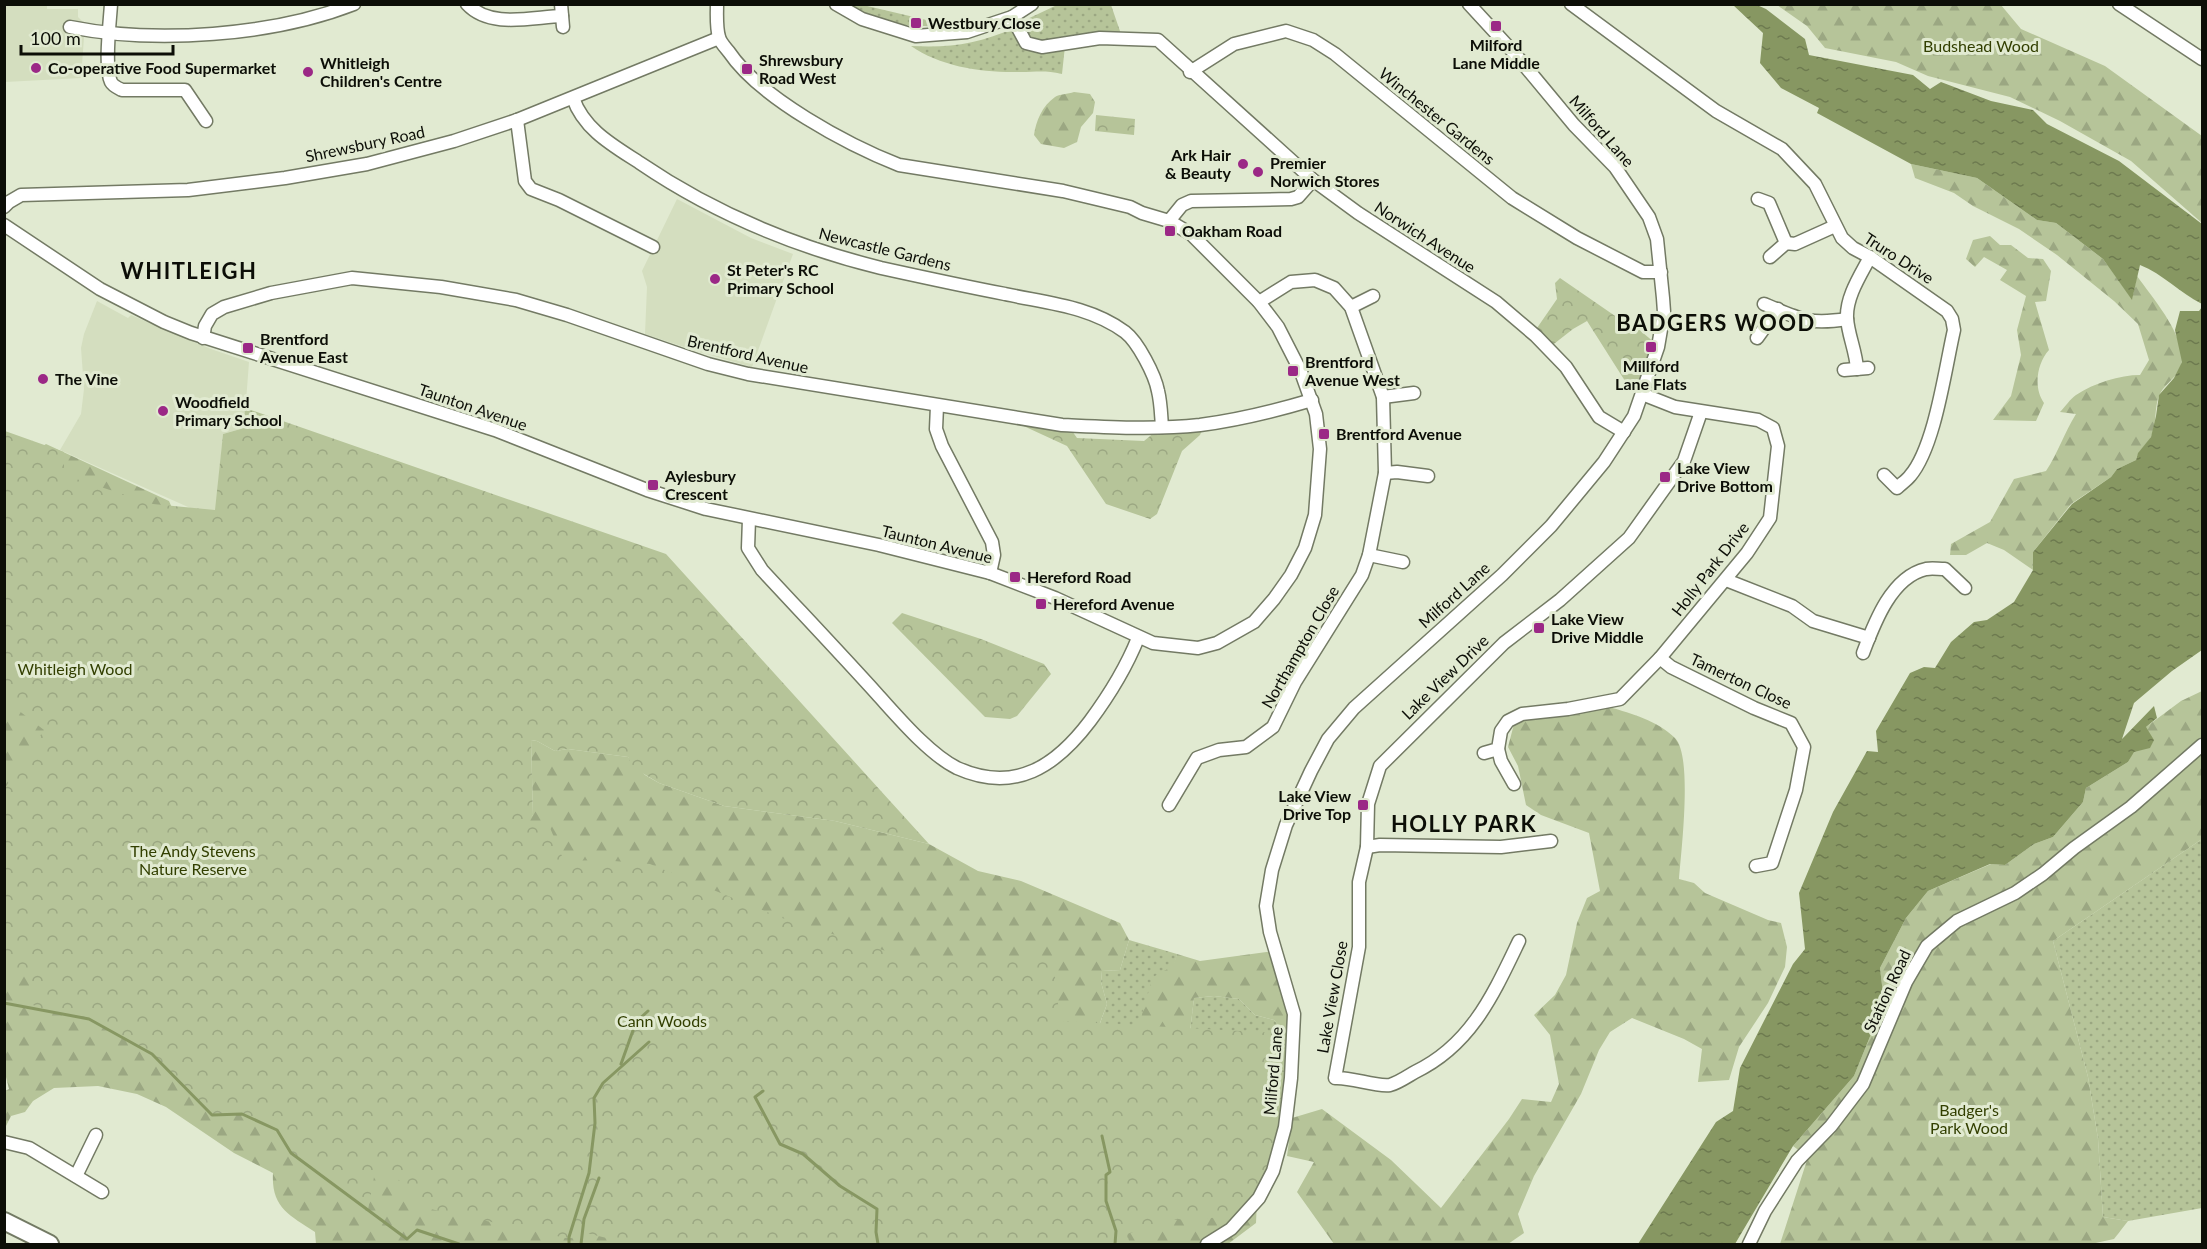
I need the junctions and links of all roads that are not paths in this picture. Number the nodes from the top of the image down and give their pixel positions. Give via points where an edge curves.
1 (111, 4) edge
2 (354, 4) edge
3 (467, 4) edge
4 (717, 4) edge
5 (836, 4) edge
6 (1032, 4) edge
7 (1469, 4) edge
8 (1571, 4) edge
9 (2120, 4) edge
10 (562, 16) edge
11 (1012, 17) junction
12 (70, 27) dead end
13 (109, 33) junction
14 (719, 38) junction
15 (2202, 59) edge
16 (1190, 72) junction
17 (573, 98) junction
18 (517, 120) junction
19 (206, 121) dead end
20 (1313, 180) junction
21 (1758, 199) dead end
22 (4, 207) edge
23 (1169, 221) junction
24 (4, 225) edge
25 (1835, 226) junction
26 (1786, 243) junction
27 (653, 247) dead end
28 (1770, 257) dead end
29 (1870, 257) junction
30 (1661, 272) junction
31 (1373, 296) dead end
32 (1259, 302) junction
33 (1764, 304) dead end
34 (1351, 307) junction
35 (1778, 309) junction
36 (1847, 320) junction
37 (203, 338) junction
38 (1757, 338) dead end
39 (1844, 370) dead end
40 (1414, 393) dead end
41 (1642, 394) junction
42 (1383, 397) junction
43 (1312, 400) junction
44 (937, 406) junction
45 (1701, 412) junction
46 (1162, 427) junction
47 (1624, 432) junction
48 (1385, 473) junction
49 (1884, 475) dead end
50 (1428, 476) dead end
51 (750, 519) junction
52 (1369, 555) junction
53 (1403, 562) dead end
54 (990, 573) junction
55 (1726, 580) junction
56 (1965, 588) dead end
57 (1138, 638) junction
58 (1869, 638) junction
59 (1863, 653) dead end
60 (1660, 658) junction
61 (2202, 745) edge
62 (1498, 749) junction
63 (1484, 753) dead end
64 (1514, 784) dead end
65 (1169, 805) dead end
66 (1551, 841) dead end
67 (1367, 847) junction
68 (1756, 866) dead end
69 (1519, 941) dead end
70 (96, 1135) dead end
71 (4, 1142) edge
72 (76, 1176) junction
73 (102, 1192) dead end
74 (4, 1221) edge
75 (50, 1245) edge
76 (1207, 1245) edge
77 (1749, 1245) edge

1 - 13 street
2 - 13 street via 286,24 236,32
3 - 10 street via 481,16 495,19
4 - 14 street
5 - 11 street via 862,19 916,36 967,32
6 - 11 street
7 - 30 street, Milford Lane via 1615,167 1649,217 1657,239
8 - 25 street, Truro Drive via 1716,111 1782,149 1815,184
9 - 15 street
11 - 16 street, Norwich Avenue via 1026,43 1042,47 1100,38 1158,40
12 - 13 street
13 - 19 street via 110,81 114,87 184,90
14 - 17 street, Shrewsbury Road
14 - 23 street, Taunton Avenue via 751,78 795,111 878,157 918,169 1099,200
16 - 20 street, Norwich Avenue
16 - 30 street, Winchester Gardens via 1234,44 1286,31 1313,40 1512,198 1643,272
17 - 18 street, Shrewsbury Road
17 - 46 street, Newcastle Gardens via 581,116 609,142 659,176 764,229 824,252 880,267 1058,304 1100,317 1127,334 1144,357 1158,389
18 - 22 street, Shrewsbury Road via 367,164 285,178 188,189 21,195
18 - 27 street via 525,181 531,189
20 - 23 street via 1298,197 1291,199 1191,201 1182,205
20 - 47 street, Norwich Avenue via 1496,302 1566,367 1599,417
21 - 26 street via 1769,203
23 - 32 street, Taunton Avenue via 1191,234
24 - 37 street, Taunton Avenue via 100,289
25 - 26 street via 1795,244
25 - 29 street, Truro Drive via 1852,248
26 - 28 street
29 - 36 street via 1848,305
29 - 49 street, Truro Drive via 1947,311 1954,330 1931,433 1921,458 1910,477 1896,488
30 - 41 street, Milford Lane via 1664,312 1658,347
31 - 34 street
32 - 34 street, Northampton Close via 1291,282 1315,280 1334,288
32 - 43 street, Taunton Avenue via 1285,340
33 - 35 street
34 - 42 street, Northampton Close
35 - 36 street via 1809,322
35 - 38 street
36 - 39 street via 1863,368
37 - 44 street, Brentford Avenue via 212,314 224,307 271,293 352,278 516,300 708,364
37 - 51 street, Taunton Avenue via 495,430 647,490
40 - 42 street
41 - 45 street, Holly Park Drive
41 - 47 street, Milford Lane
42 - 48 street, Northampton Close
43 - 46 street, Brentford Avenue via 1265,414
43 - 57 street, Taunton Avenue via 1320,449 1315,515 1292,575 1254,622 1217,643 1198,648
44 - 46 street, Brentford Avenue via 1062,424
44 - 54 street via 936,429 942,446 992,542
45 - 55 street, Holly Park Drive via 1758,420 1773,428 1778,446 1770,518
45 - 67 street, Lake View Drive via 1684,460 1629,538 1560,600 1503,643 1380,766 1368,804
47 - 76 street, Milford Lane via 1551,526 1354,708 1328,739 1311,771 1286,825 1266,906 1294,1014 1285,1127 1273,1172 1259,1198 1231,1229
48 - 50 street
48 - 52 street, Northampton Close
51 - 54 street, Taunton Avenue
51 - 57 street via 748,548 762,570 915,735 956,767 978,774 1002,778 1052,762 1075,741 1106,700
52 - 53 street
52 - 65 street, Northampton Close via 1362,575 1295,682 1273,727 1246,747 1197,758
54 - 57 street, Taunton Avenue via 1055,598
55 - 58 street via 1792,606 1813,621
55 - 60 street, Holly Park Drive
56 - 58 street via 1945,569 1928,568 1914,574 1887,601
58 - 59 street
60 - 62 street, Holly Park Drive via 1620,699 1522,714 1508,721 1501,731
60 - 68 street, Tamerton Close via 1754,708 1791,723 1804,747 1796,790 1772,863
61 - 77 street, Station Road via 2131,807 2043,874 2015,893 1957,921 1927,946 1906,982 1863,1084 1831,1126 1797,1161 1764,1211
62 - 63 street
62 - 64 street
66 - 67 street via 1501,847
67 - 69 street, Lake View Close via 1359,882 1359,947 1335,1078 1390,1085 1443,1057 1479,1018
70 - 72 street
71 - 72 street via 29,1148
72 - 73 street
74 - 75 main road

